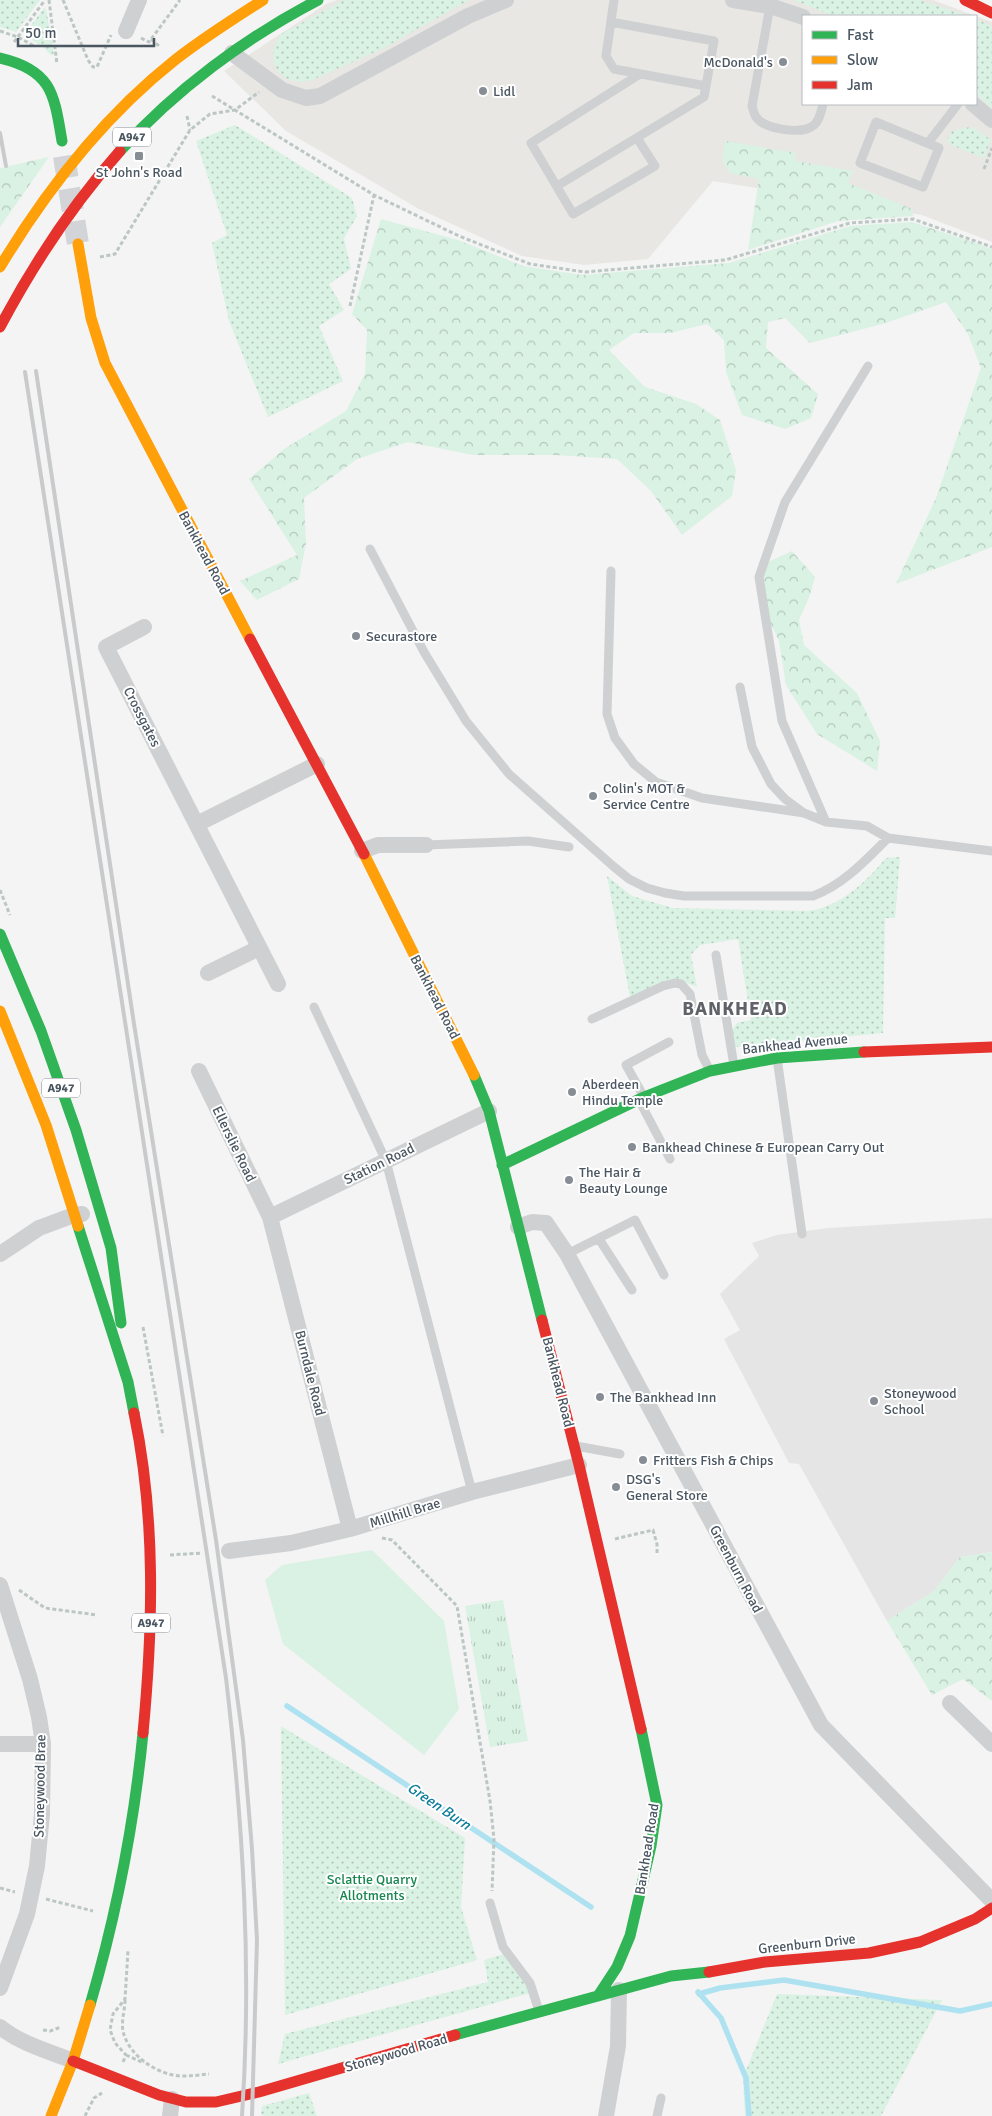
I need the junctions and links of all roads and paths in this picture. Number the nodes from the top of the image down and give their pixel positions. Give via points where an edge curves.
1 (45, 0) edge
2 (50, 0) edge
3 (139, 0) edge
4 (263, 0) edge
5 (318, 0) edge
6 (506, 0) edge
7 (614, 0) edge
8 (733, 0) edge
9 (965, 0) edge
10 (770, 6) junction
11 (992, 12) edge
12 (802, 17) edge
13 (611, 22) junction
14 (126, 30) dead end
15 (18, 37) dead end
16 (232, 53) junction
17 (0, 58) edge
18 (640, 74) junction
19 (272, 83) junction
20 (706, 86) junction
21 (53, 93) junction
22 (823, 105) edge
23 (957, 105) edge
24 (974, 105) edge
25 (235, 110) junction
26 (992, 120) edge
27 (637, 138) junction
28 (62, 141) dead end
29 (928, 143) junction
30 (992, 148) edge
31 (984, 169) dead end
32 (557, 186) junction
33 (374, 195) junction
34 (78, 244) tunnel mouth
35 (992, 247) edge
36 (109, 256) dead end
37 (0, 267) edge
38 (350, 306) dead end
39 (0, 327) edge
40 (868, 366) dead end
41 (370, 549) dead end
42 (611, 571) dead end
43 (144, 627) dead end
44 (740, 687) dead end
45 (317, 764) junction
46 (804, 813) junction
47 (826, 822) junction
48 (197, 824) junction
49 (888, 838) junction
50 (426, 846) joint
51 (569, 847) dead end
52 (362, 851) junction
53 (992, 851) edge
54 (0, 934) edge
55 (259, 948) junction
56 (716, 955) dead end
57 (208, 973) dead end
58 (278, 984) dead end
59 (314, 1007) dead end
60 (0, 1011) edge
61 (592, 1019) dead end
62 (669, 1042) dead end
63 (992, 1048) edge
64 (777, 1058) junction
65 (734, 1066) junction
66 (199, 1070) dead end
67 (710, 1071) junction
68 (642, 1099) junction
69 (488, 1111) junction
70 (670, 1159) dead end
71 (386, 1161) junction
72 (502, 1166) junction
73 (101, 1211) junction
74 (74, 1215) junction
75 (270, 1217) junction
76 (518, 1227) junction
77 (802, 1234) dead end
78 (599, 1239) junction
79 (0, 1254) edge
80 (567, 1254) junction
81 (664, 1275) dead end
82 (632, 1290) dead end
83 (128, 1382) junction
84 (574, 1445) junction
85 (620, 1454) dead end
86 (579, 1465) junction
87 (472, 1492) junction
88 (372, 1522) junction
89 (350, 1529) junction
90 (598, 1543) junction
91 (229, 1551) dead end
92 (202, 1552) dead end
93 (170, 1555) dead end
94 (657, 1555) dead end
95 (8, 1586) edge
96 (97, 1615) dead end
97 (950, 1702) dead end
98 (0, 1744) edge
99 (43, 1744) junction
100 (992, 1744) edge
101 (992, 1901) edge
102 (490, 1902) joint
103 (992, 1908) edge
104 (630, 1936) junction
105 (632, 1955) dead end
106 (0, 1988) edge
107 (619, 1990) junction
108 (598, 1996) junction
109 (124, 1999) dead end
110 (539, 2011) junction
111 (64, 2025) dead end
112 (0, 2027) edge
113 (30, 2044) junction
114 (126, 2055) dead end
115 (73, 2061) junction
116 (147, 2064) junction
117 (209, 2074) dead end
118 (107, 2093) dead end
119 (661, 2098) dead end
120 (172, 2099) junction
121 (51, 2116) edge
122 (85, 2116) edge
123 (170, 2116) edge
124 (606, 2116) edge
125 (657, 2116) edge

1 - 15 path
2 - 21 path via 57,58
3 - 14 street
4 - 37 street, A947 via 175,60 100,131 49,192
5 - 16 street, A947
6 - 19 street via 468,16 320,96 306,98 293,95
7 - 13 lane
8 - 10 street
9 - 11 street
10 - 12 street
10 - 22 lane via 752,106 755,117 765,124 797,132 812,127
13 - 18 lane via 606,56 614,69
13 - 20 lane via 714,41
16 - 19 street
16 - 39 street, A947 via 149,119 110,161 49,239
17 - 21 street via 22,64 42,77
18 - 20 lane
18 - 32 lane via 531,143
19 - 25 path
20 - 27 lane via 704,97
21 - 28 street
23 - 29 lane
24 - 26 street
25 - 33 path
25 - 36 path via 210,114 190,130 115,254
27 - 32 lane
27 - 32 lane via 654,166 574,214
29 - 29 lane via 876,122 860,163 923,187 939,148
30 - 31 path
33 - 35 path via 459,236 530,264 585,272 725,260 850,223 877,221 913,219
33 - 38 path
34 - 45 street, Bankhead Road via 92,329 105,362
40 - 47 lane via 785,502 759,577 782,721
41 - 49 lane via 424,652 466,721 509,774 629,879 647,888 684,896 813,896 828,890
42 - 46 lane via 607,714 615,738 634,764 656,782 702,798
43 - 48 street, Crossgates via 106,647
44 - 46 lane via 748,734 760,764 771,784
45 - 48 street
45 - 52 street, Bankhead Road
46 - 47 lane
47 - 49 lane via 867,826
48 - 55 street, Crossgates
49 - 53 lane
50 - 51 lane via 528,841
50 - 52 street via 378,845
52 - 69 street, Bankhead Road via 481,1089
54 - 73 street, A947 via 41,1030
55 - 57 street
55 - 58 street, Crossgates
56 - 65 lane
59 - 71 lane
60 - 74 street, A947 via 46,1125
61 - 67 lane via 663,986 681,984 690,994 702,1055
62 - 68 lane via 626,1065
63 - 64 street, Bankhead Avenue
64 - 65 street, Bankhead Avenue
64 - 77 lane
65 - 67 street, Bankhead Avenue
66 - 75 street, Ellerslie Road
67 - 68 street, Bankhead Avenue
68 - 70 lane
68 - 72 street, Bankhead Avenue
69 - 71 street, Station Road
69 - 72 street, Bankhead Road
71 - 75 street, Station Road
71 - 87 lane
72 - 76 street, Bankhead Road
73 - 74 street
73 - 83 street, A947 via 115,1273
74 - 79 street via 39,1228
74 - 83 street, A947
75 - 89 street, Burndale Road
76 - 80 street, Greenburn Road via 546,1222
76 - 84 street, Bankhead Road
78 - 80 lane
78 - 81 lane via 635,1220
78 - 82 lane
80 - 101 street, Greenburn Road via 821,1725
83 - 115 street, A947 via 143,1455 149,1537 151,1632 148,1693 136,1798 119,1893
84 - 85 lane
84 - 86 street, Bankhead Road
86 - 87 street, Millhill Brae
86 - 90 street, Bankhead Road
87 - 88 street, Millhill Brae
88 - 89 street, Millhill Brae
88 - 102 path via 376,1537 392,1540 458,1606 490,1801 494,1839 494,1885
89 - 91 street, Millhill Brae via 291,1543
90 - 94 path via 653,1530
90 - 104 street, Bankhead Road via 657,1805
92 - 93 path
95 - 96 path via 45,1608
95 - 99 street, Stoneywood Brae
97 - 100 street
98 - 99 street
99 - 106 street, Stoneywood Brae via 37,1866 27,1914
102 - 110 lane via 503,1947 530,1983
103 - 107 street, Greenburn Drive via 975,1919 920,1942 895,1948 635,1979
104 - 105 street, Bankhead Road
104 - 108 street, Bankhead Road
107 - 108 street, Stoneywood Road
107 - 124 street via 618,2046
108 - 110 street, Stoneywood Road
109 - 116 path via 122,2028 125,2037
110 - 120 street, Stoneywood Road via 239,2098 200,2103
111 - 113 path via 50,2031 35,2029
112 - 113 street
113 - 115 street
114 - 116 path
115 - 120 street, Stoneywood Road
115 - 121 street, A947
116 - 117 path via 179,2076
118 - 122 path via 94,2098
119 - 125 lane
120 - 123 street

